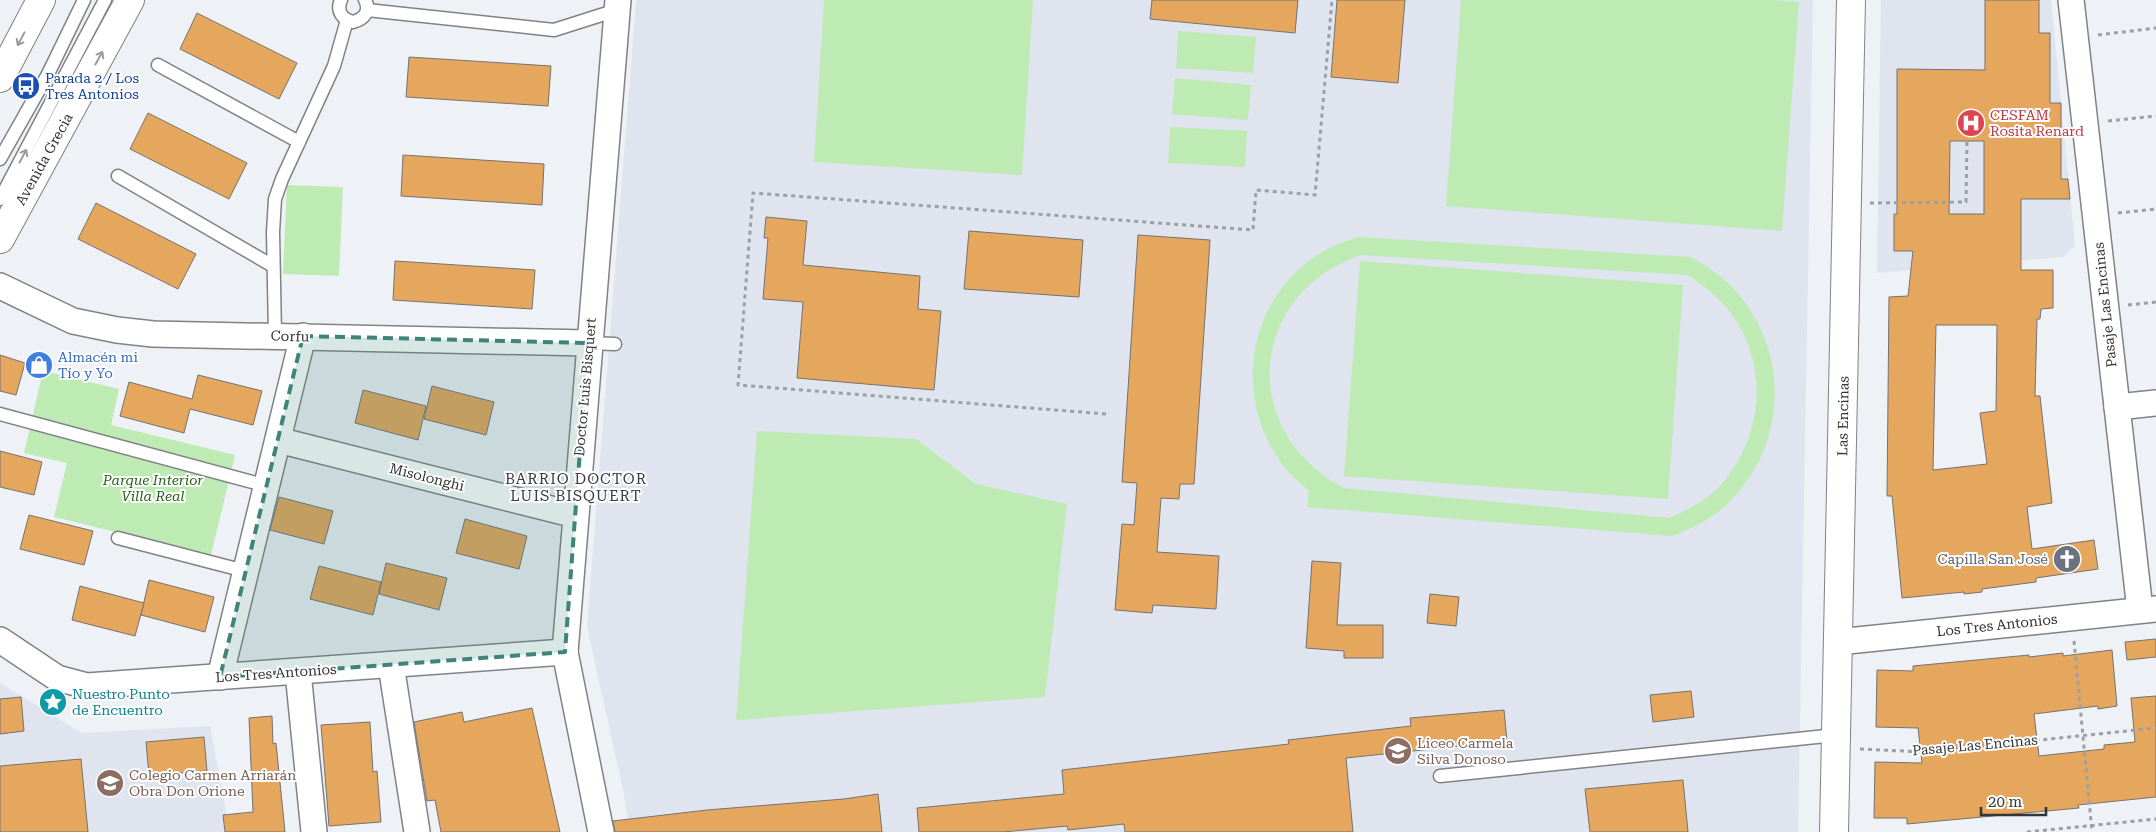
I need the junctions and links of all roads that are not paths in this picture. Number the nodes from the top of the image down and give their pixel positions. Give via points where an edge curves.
1 (41, 0) edge
2 (84, 0) edge
3 (105, 0) edge
4 (130, 0) edge
5 (341, 0) edge
6 (1851, 0) edge
7 (2071, 0) edge
8 (366, 5) edge
9 (618, 5) edge
10 (347, 20) junction
11 (158, 65) dead end
12 (0, 78) edge
13 (299, 142) junction
14 (0, 159) edge
15 (118, 176) dead end
16 (0, 199) edge
17 (0, 239) edge
18 (273, 266) junction
19 (0, 286) edge
20 (275, 335) junction
21 (303, 336) junction
22 (588, 343) junction
23 (615, 344) dead end
24 (2156, 402) edge
25 (2117, 406) junction
26 (0, 414) edge
27 (278, 440) junction
28 (266, 486) junction
29 (575, 515) junction
30 (118, 538) dead end
31 (246, 571) junction
32 (2148, 610) edge
33 (0, 640) edge
34 (1838, 642) junction
35 (565, 652) junction
36 (391, 665) junction
37 (298, 672) junction
38 (220, 677) junction
39 (1836, 735) junction
40 (1440, 776) dead end
41 (314, 832) edge
42 (417, 832) edge
43 (601, 832) edge
44 (1834, 832) edge

1 -> 12 street
2 - 14 lane via 48,74
16 -> 3 lane
17 -> 4 street, Avenida Grecia
5 - 10 lane via 339,11
6 - 34 street, Las Encinas
7 - 25 street, Pasaje Las Encinas
8 - 9 lane via 554,30
8 - 10 lane via 365,16 360,20
9 - 22 street, Doctor Luis Bisquert
10 - 13 lane via 334,66
11 - 13 lane
13 - 18 lane via 275,199
15 - 18 lane
18 - 20 lane
19 - 20 street, Corfu via 73,321 117,330 153,334
20 - 21 street, Corfu
21 - 22 street, Corfu
21 - 27 street
22 - 23 lane
22 - 29 street, Doctor Luis Bisquert
24 - 25 street
25 - 32 street, Pasaje Las Encinas
26 - 28 lane
27 - 28 street
27 - 29 street, Misolonghi
28 - 31 street
29 - 35 street, Doctor Luis Bisquert
30 - 31 lane
31 - 38 street
32 - 34 street, Los Tres Antonios
33 - 38 street, Los Tres Antonios via 57,678 87,686
34 - 39 street, Las Encinas
35 - 36 street, Los Tres Antonios
35 - 43 street, Doctor Luis Bisquert
36 - 37 street, Los Tres Antonios
36 - 42 street
37 - 38 street, Los Tres Antonios
37 - 41 street
39 - 40 lane
39 - 44 street, Las Encinas

